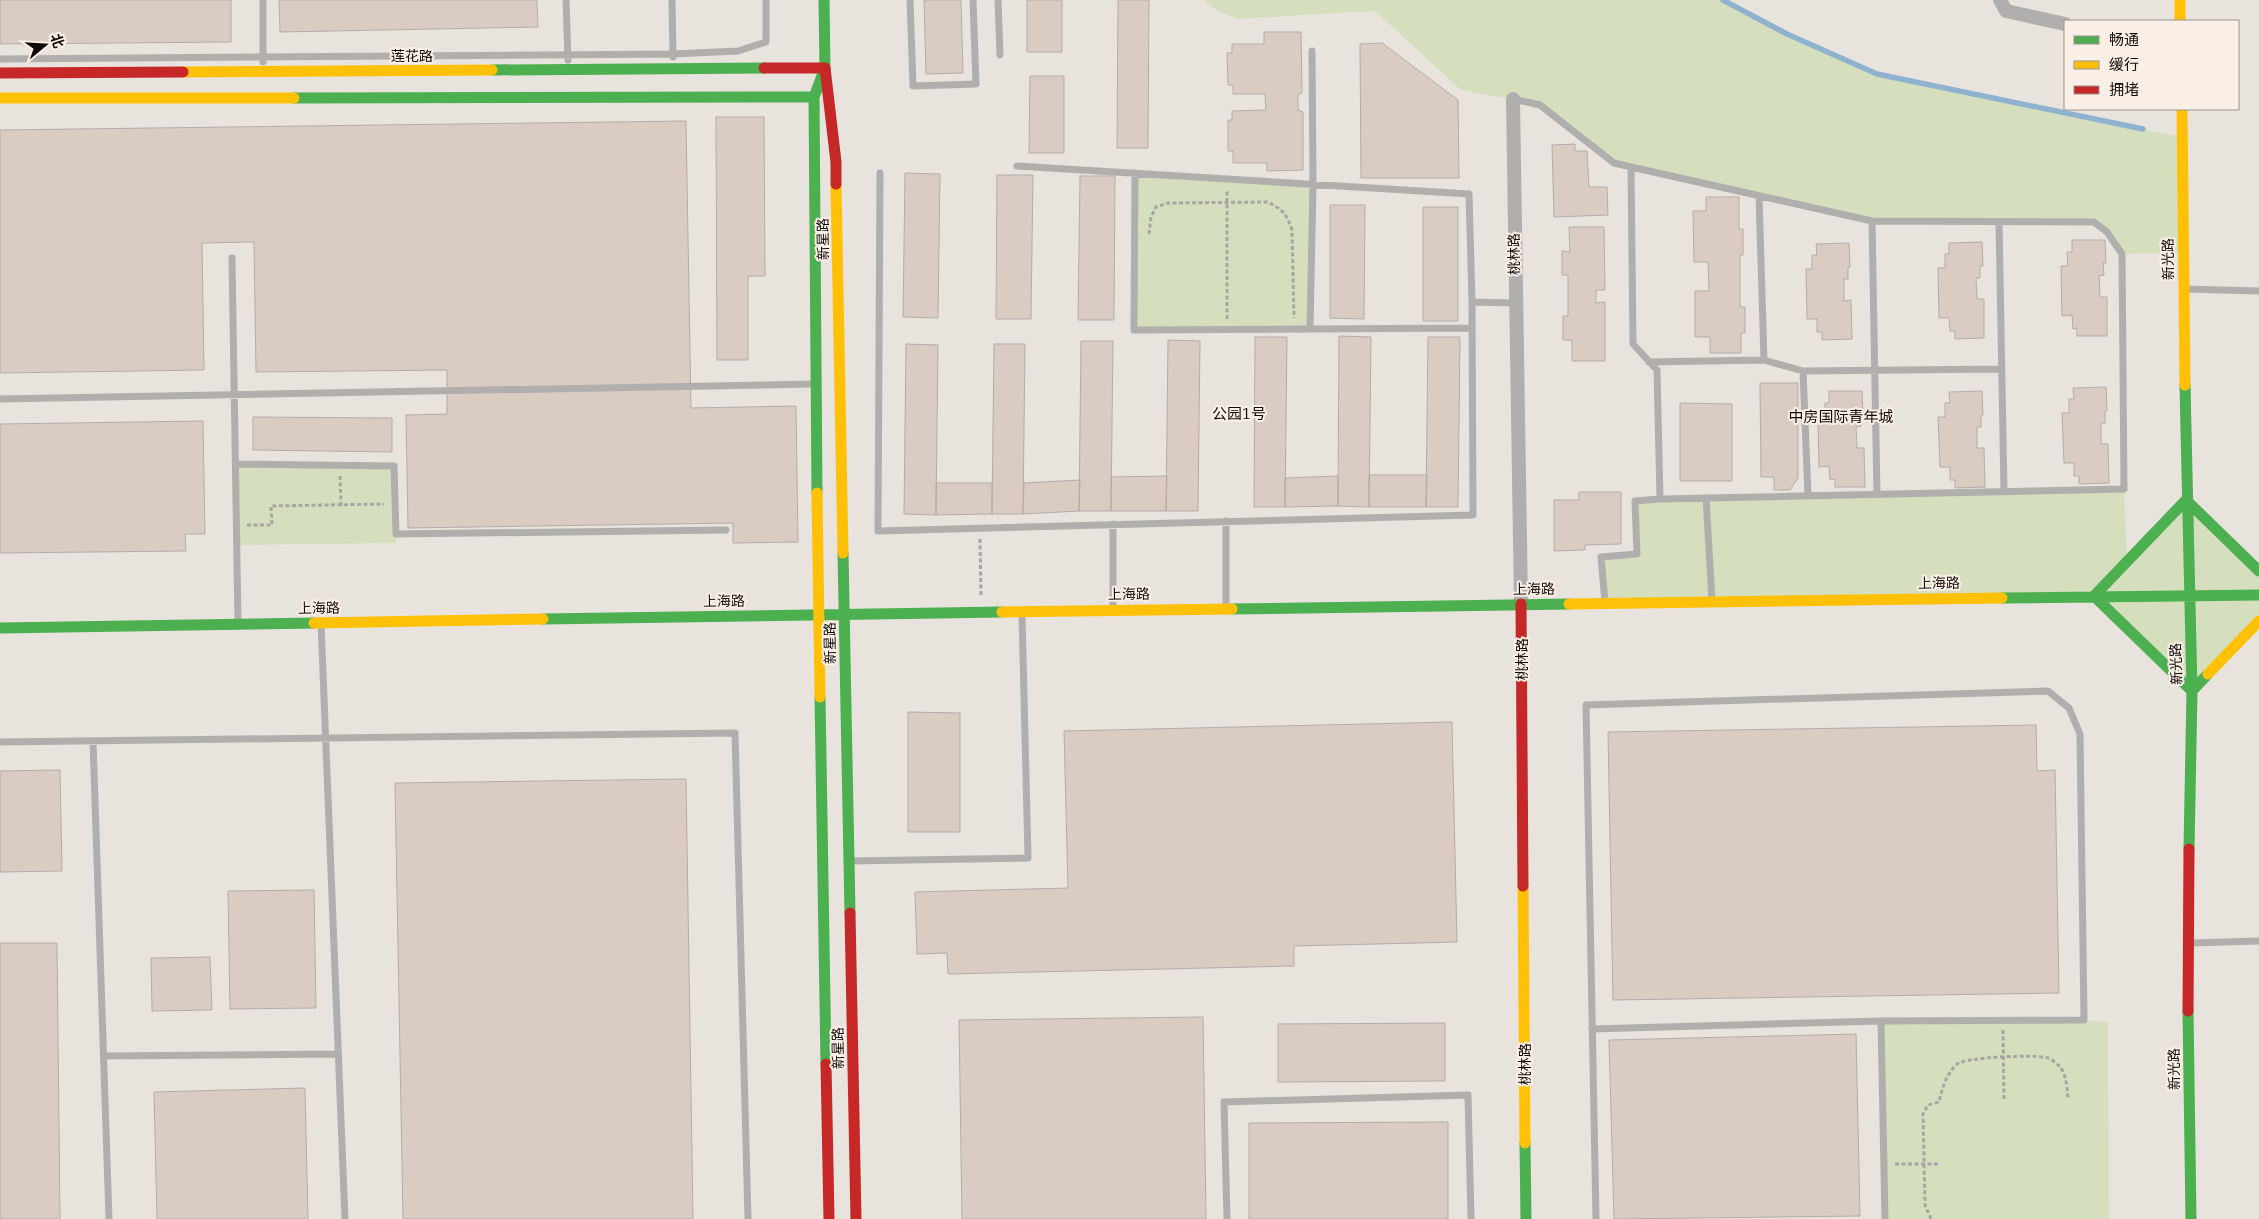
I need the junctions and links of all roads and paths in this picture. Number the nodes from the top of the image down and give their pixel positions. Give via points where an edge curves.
1 (263, 0) edge
2 (566, 0) edge
3 (672, 0) edge
4 (766, 0) edge
5 (824, 0) edge
6 (910, 0) edge
7 (973, 0) edge
8 (998, 0) edge
9 (2000, 0) edge
10 (2180, 0) edge
11 (2180, 20) edge
12 (2064, 24) edge
13 (1312, 51) dead end
14 (673, 54) junction
15 (568, 55) junction
16 (1000, 55) dead end
17 (263, 58) junction
18 (0, 59) edge
19 (825, 68) junction
20 (673, 69) junction
21 (568, 70) junction
22 (262, 72) junction
23 (0, 73) edge
24 (814, 97) junction
25 (0, 98) edge
26 (1512, 99) joint
27 (2182, 110) edge
28 (1018, 166) dead end
29 (1631, 167) junction
30 (880, 173) dead end
31 (1135, 173) junction
32 (1227, 179) junction
33 (1312, 185) junction
34 (1759, 196) junction
35 (1227, 202) junction
36 (1872, 221) junction
37 (1998, 222) junction
38 (1149, 242) dead end
39 (232, 258) dead end
40 (2184, 289) junction
41 (2259, 291) edge
42 (1472, 302) junction
43 (1515, 303) junction
44 (1472, 328) junction
45 (1227, 329) junction
46 (1294, 329) junction
47 (1310, 329) junction
48 (1764, 360) junction
49 (1649, 362) junction
50 (1876, 370) junction
51 (2001, 370) junction
52 (1803, 371) junction
53 (816, 384) junction
54 (235, 394) junction
55 (0, 399) edge
56 (236, 464) junction
57 (340, 466) junction
58 (2004, 492) junction
59 (1877, 495) junction
60 (1808, 496) junction
61 (1706, 498) junction
62 (1660, 499) junction
63 (2186, 500) junction
64 (395, 503) junction
65 (341, 506) junction
66 (1226, 521) junction
67 (236, 524) junction
68 (1113, 524) junction
69 (980, 528) junction
70 (726, 530) dead end
71 (2259, 571) edge
72 (2189, 595) junction
73 (2259, 595) edge
74 (2094, 596) junction
75 (1712, 601) junction
76 (1604, 602) junction
77 (1521, 604) junction
78 (1226, 608) junction
79 (1113, 610) junction
80 (1022, 611) junction
81 (982, 612) junction
82 (818, 614) junction
83 (845, 614) junction
84 (2259, 621) edge
85 (322, 623) junction
86 (238, 624) junction
87 (0, 628) edge
88 (2192, 691) junction
89 (324, 738) junction
90 (93, 740) junction
91 (0, 742) edge
92 (849, 861) junction
93 (2259, 941) edge
94 (2187, 943) junction
95 (2003, 1020) junction
96 (1881, 1021) junction
97 (1592, 1029) junction
98 (338, 1054) junction
99 (104, 1056) junction
100 (2004, 1057) junction
101 (2068, 1100) dead end
102 (2004, 1101) dead end
103 (1884, 1164) junction
104 (1924, 1164) junction
105 (1940, 1164) dead end
106 (109, 1219) edge
107 (344, 1219) edge
108 (748, 1219) edge
109 (828, 1219) edge
110 (856, 1219) edge
111 (1227, 1219) edge
112 (1472, 1219) edge
113 (1526, 1219) edge
114 (1596, 1219) edge
115 (1885, 1219) edge
116 (1931, 1219) edge
117 (2191, 1219) edge

1 - 17 lane
2 - 15 lane
3 - 14 lane
4 - 14 lane via 766,42 738,52
5 - 19 street, 新星路
6 - 7 lane via 912,86 976,84
8 - 16 lane
9 - 12 street via 2006,11
10 - 11 street
13 - 33 lane
14 - 15 lane
14 - 20 lane
15 - 17 lane
15 - 21 lane
17 - 18 lane
17 - 22 lane
19 - 20 street, 莲花路
19 - 24 street
19 - 83 street, 新星路 via 836,162
20 - 21 street, 莲花路
21 - 22 street, 莲花路
22 - 23 street, 莲花路
24 - 25 street
24 - 53 street, 新星路
26 - 29 lane via 1540,105 1614,163
26 - 43 street, 桃林路
27 - 40 street, 新光路
28 - 31 lane
29 - 34 lane
29 - 49 lane via 1633,344
30 - 69 lane via 878,531
31 - 32 lane
31 - 45 lane via 1134,330
32 - 33 lane
32 - 35 path
33 - 42 lane via 1469,194
33 - 47 lane
34 - 36 lane
34 - 48 lane
35 - 38 path via 1168,203 1156,207 1151,218
35 - 45 path
35 - 46 path via 1267,202 1279,207 1287,216 1292,230
36 - 37 lane
36 - 50 lane
37 - 51 lane
37 - 58 lane via 2094,222 2107,232 2122,254 2124,489
39 - 54 lane
40 - 41 lane
40 - 63 street, 新光路
42 - 43 lane
42 - 44 lane
43 - 77 street, 桃林路
44 - 47 lane
44 - 66 lane via 1473,515
45 - 46 lane
46 - 47 lane
48 - 49 lane
48 - 52 lane
49 - 62 lane via 1657,370
50 - 51 lane
50 - 52 lane
50 - 59 lane
51 - 58 lane
52 - 60 lane
53 - 54 lane
53 - 82 street, 新星路
54 - 55 lane
54 - 56 lane
56 - 57 lane
56 - 67 lane
57 - 64 lane via 394,466
57 - 65 path
58 - 59 lane
59 - 60 lane
60 - 61 lane
61 - 62 lane
61 - 75 lane
62 - 76 lane via 1635,501 1637,554 1601,557
63 - 71 street
63 - 72 street, 新光路
63 - 74 street
64 - 65 path
64 - 70 lane via 396,534
65 - 67 path via 271,506 272,525
66 - 68 lane
66 - 78 lane
67 - 86 lane
68 - 69 lane
68 - 79 lane
69 - 81 path
72 - 73 street, 上海路
72 - 74 street, 上海路
72 - 88 street, 新光路
74 - 75 street, 上海路
74 - 88 street
75 - 76 street, 上海路
76 - 77 street, 上海路
77 - 78 street, 上海路
77 - 113 street, 桃林路
78 - 79 street, 上海路
79 - 80 street, 上海路
80 - 81 street, 上海路
80 - 92 lane via 1028,858
81 - 83 street, 上海路
82 - 83 street, 上海路
82 - 85 street, 上海路
82 - 109 street, 新星路
83 - 92 street, 新星路
84 - 88 street
85 - 86 street, 上海路
85 - 89 lane
86 - 87 street, 上海路
88 - 94 street, 新光路
89 - 90 lane
89 - 98 lane
89 - 108 lane via 735,733
90 - 91 lane
90 - 99 lane
92 - 110 street, 新星路
93 - 94 lane
94 - 117 street, 新光路
95 - 96 lane
95 - 97 lane via 2084,1020 2080,734 2069,708 2048,691 1586,705
95 - 100 path
96 - 97 lane
96 - 103 lane
97 - 114 lane
98 - 99 lane
98 - 107 lane
99 - 106 lane
100 - 101 path via 2048,1058 2060,1066 2067,1082
100 - 102 path
100 - 104 path via 1969,1059 1948,1074 1939,1102 1925,1109
103 - 104 path
103 - 115 lane
104 - 105 path
104 - 116 path via 1925,1206
111 - 112 lane via 1224,1102 1468,1095

